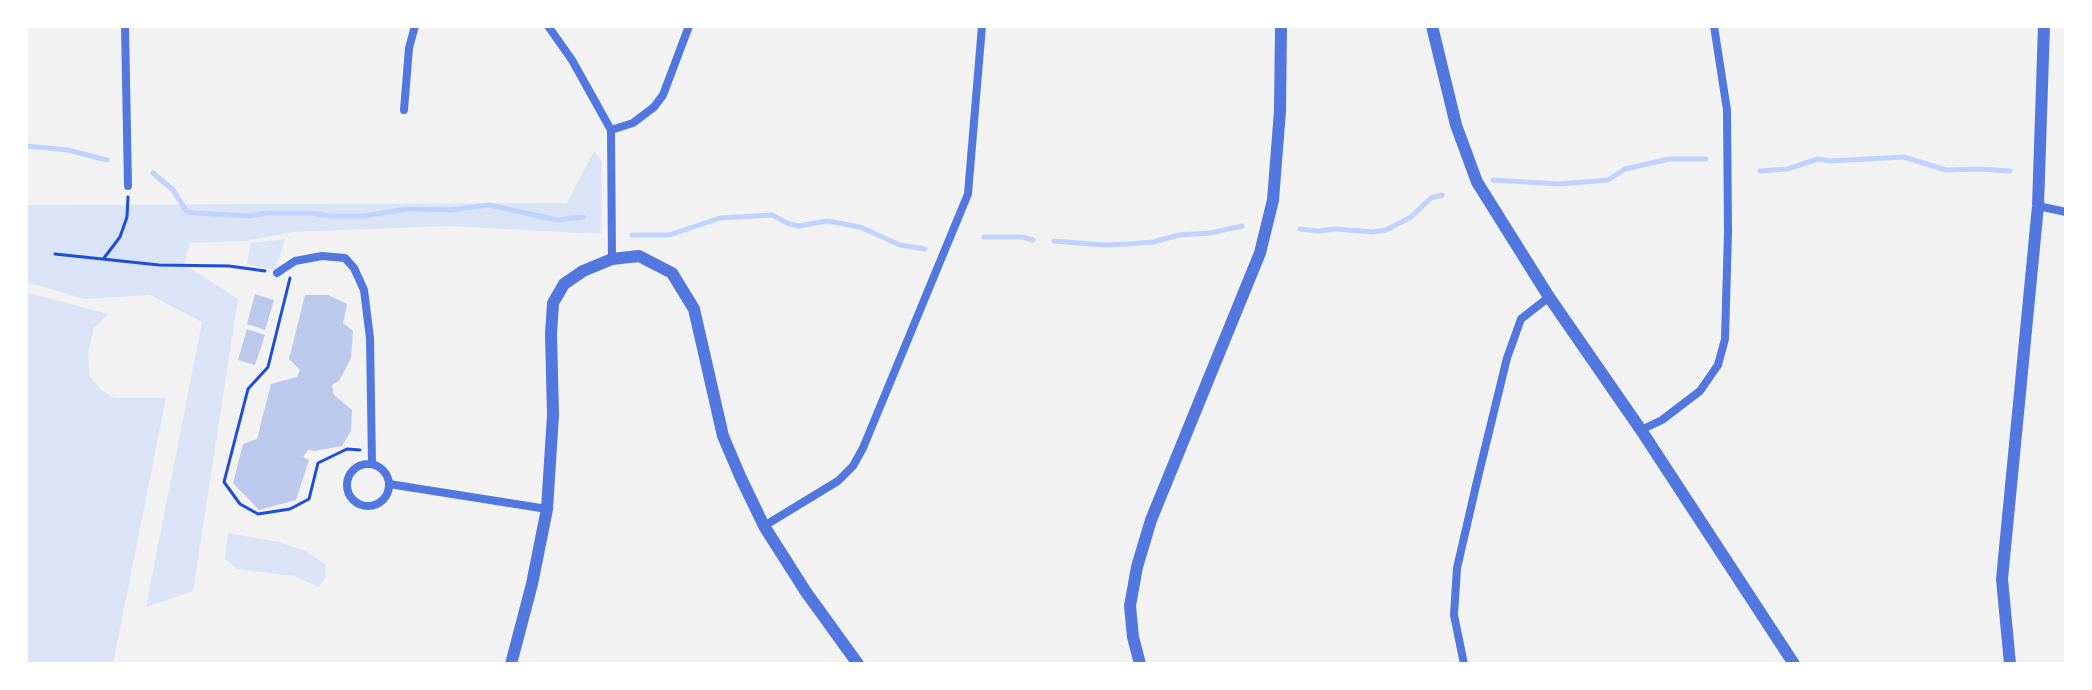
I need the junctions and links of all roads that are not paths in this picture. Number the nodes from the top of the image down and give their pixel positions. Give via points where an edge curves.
1 (125, 26) edge
2 (415, 26) edge
3 (548, 26) edge
4 (689, 26) edge
5 (982, 26) edge
6 (1281, 26) edge
7 (1432, 26) edge
8 (1714, 26) edge
9 (2044, 26) edge
10 (404, 110) dead end
11 (611, 130) junction
12 (128, 186) road end
13 (2038, 206) junction
14 (2066, 212) edge
15 (612, 259) junction
16 (277, 273) road end
17 (1549, 297) junction
18 (1641, 430) junction
19 (372, 464) junction
20 (389, 484) junction
21 (547, 509) junction
22 (764, 526) junction
23 (511, 664) edge
24 (858, 664) edge
25 (1140, 664) edge
26 (1464, 664) edge
27 (1794, 664) edge
28 (2010, 664) edge

1 - 12 street
2 - 10 street
3 - 11 street
4 - 11 street via 663,95 633,123
5 - 22 street via 968,194 863,448 838,481
6 - 25 street via 1273,200 1260,253 1151,520 1137,567 1130,606
7 - 17 street via 1456,125 1477,182
8 - 18 street via 1727,110 1725,339 1718,365 1700,391
9 - 13 street
11 - 15 street
13 - 14 street
13 - 28 street via 2002,579
15 - 21 street via 564,284 553,303
15 - 22 street via 639,256 672,273 694,309 723,436
16 - 19 street via 295,261 322,256 345,258 354,268 364,290 370,352
17 - 18 street
17 - 26 street via 1521,319 1478,477 1457,568 1454,615
18 - 27 street
19 - 20 street via 384,471
19 - 20 street via 353,470 347,482 350,496 360,505 374,505 385,497
20 - 21 street
21 - 23 street
22 - 24 street

